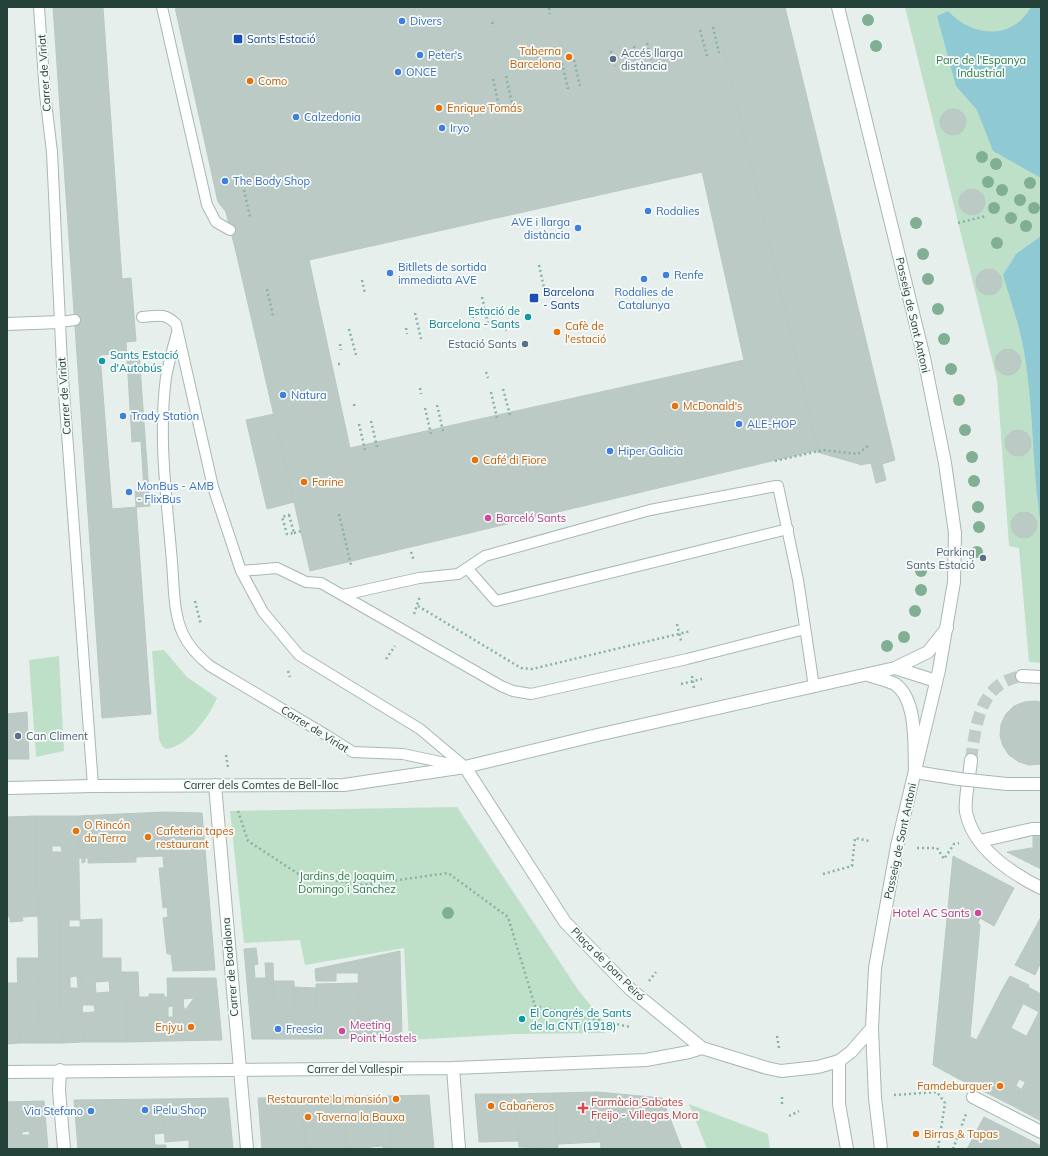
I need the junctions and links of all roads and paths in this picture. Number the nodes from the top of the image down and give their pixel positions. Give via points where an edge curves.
1 (39, 7) edge
2 (162, 7) edge
3 (838, 7) edge
4 (549, 8) dead end
5 (550, 14) dead end
6 (492, 22) dead end
7 (713, 27) dead end
8 (494, 28) dead end
9 (700, 30) dead end
10 (647, 43) dead end
11 (634, 46) dead end
12 (611, 51) dead end
13 (719, 53) dead end
14 (707, 56) dead end
15 (574, 60) dead end
16 (562, 63) dead end
17 (615, 66) dead end
18 (653, 69) dead end
19 (640, 72) dead end
20 (506, 76) dead end
21 (493, 79) dead end
22 (580, 86) dead end
23 (568, 89) dead end
24 (512, 103) dead end
25 (500, 106) dead end
26 (244, 190) dead end
27 (986, 216) dead end
28 (250, 217) dead end
29 (958, 223) dead end
30 (230, 230) dead end
31 (539, 265) dead end
32 (362, 280) dead end
33 (267, 289) dead end
34 (365, 294) dead end
35 (546, 296) dead end
36 (482, 297) dead end
37 (472, 312) dead end
38 (416, 313) dead end
39 (273, 316) dead end
40 (142, 317) dead end
41 (474, 318) dead end
42 (75, 320) dead end
43 (60, 322) junction
44 (7, 324) edge
45 (488, 324) dead end
46 (176, 328) junction
47 (406, 328) dead end
48 (349, 329) dead end
49 (407, 334) dead end
50 (422, 339) dead end
51 (340, 344) dead end
52 (341, 350) dead end
53 (356, 355) dead end
54 (486, 372) dead end
55 (488, 378) dead end
56 (420, 388) dead end
57 (503, 389) dead end
58 (491, 392) dead end
59 (421, 394) dead end
60 (354, 404) dead end
61 (437, 405) dead end
62 (425, 408) dead end
63 (355, 409) dead end
64 (510, 416) dead end
65 (497, 418) dead end
66 (371, 421) dead end
67 (359, 424) dead end
68 (443, 431) dead end
69 (431, 434) dead end
70 (869, 445) dead end
71 (377, 447) dead end
72 (365, 450) dead end
73 (775, 460) dead end
74 (338, 514) dead end
75 (788, 529) junction
76 (301, 531) dead end
77 (294, 533) junction
78 (351, 565) dead end
79 (468, 568) junction
80 (241, 571) junction
81 (421, 591) dead end
82 (343, 595) junction
83 (418, 606) junction
84 (414, 614) dead end
85 (677, 624) dead end
86 (947, 628) junction
87 (805, 629) junction
88 (691, 631) dead end
89 (680, 634) junction
90 (682, 642) dead end
91 (396, 644) dead end
92 (386, 660) dead end
93 (895, 668) junction
94 (868, 675) junction
95 (692, 676) dead end
96 (1022, 676) tunnel mouth
97 (1041, 677) edge
98 (702, 679) dead end
99 (693, 681) junction
100 (936, 681) junction
101 (681, 684) dead end
102 (814, 687) junction
103 (694, 688) dead end
104 (226, 755) dead end
105 (970, 760) tunnel mouth
106 (465, 768) junction
107 (228, 770) dead end
108 (915, 772) junction
109 (1041, 784) edge
110 (215, 785) junction
111 (93, 786) junction
112 (7, 788) edge
113 (236, 806) dead end
114 (1041, 829) edge
115 (869, 841) dead end
116 (980, 841) junction
117 (918, 848) dead end
118 (823, 874) dead end
119 (1041, 888) edge
120 (656, 972) dead end
121 (646, 985) dead end
122 (630, 1027) dead end
123 (872, 1028) junction
124 (778, 1036) dead end
125 (702, 1048) junction
126 (779, 1048) dead end
127 (839, 1061) junction
128 (453, 1068) junction
129 (239, 1069) junction
130 (60, 1070) junction
131 (7, 1072) edge
132 (894, 1095) dead end
133 (782, 1096) dead end
134 (973, 1097) joint
135 (782, 1104) dead end
136 (799, 1110) dead end
137 (789, 1116) dead end
138 (1041, 1132) edge
139 (64, 1149) edge
140 (247, 1149) edge
141 (459, 1149) edge
142 (847, 1149) edge
143 (881, 1149) edge
144 (938, 1149) edge
145 (953, 1149) edge

1 - 43 lane, Carrer de Viriat via 52,152
2 - 30 lane via 207,205 216,222
3 - 86 street, Passeig de Sant Antoni via 924,358 945,463 955,532 954,582
4 - 5 path
6 - 8 path
7 - 13 path
9 - 14 path
10 - 18 path
11 - 19 path
12 - 17 path
15 - 22 path
16 - 23 path
20 - 24 path
21 - 25 path
26 - 28 path
27 - 29 path
31 - 35 path
32 - 34 path
33 - 39 path
36 - 45 path
37 - 41 path
38 - 50 path
40 - 46 lane via 170,317
42 - 43 lane
43 - 44 street
43 - 111 lane, Carrer de Viriat
46 - 80 lane via 213,486
46 - 106 lane, Carrer de Viriat via 166,377 163,425 166,493 177,612 182,634 195,653 210,666 353,752 403,754
47 - 49 path
48 - 53 path
51 - 52 path
54 - 55 path
56 - 59 path
57 - 64 path
58 - 65 path
60 - 63 path
61 - 68 path
62 - 69 path
66 - 71 path
67 - 72 path
70 - 73 path via 858,454 823,450
74 - 78 path
75 - 79 lane via 496,601
75 - 79 lane via 778,486 770,486 650,510 485,556
75 - 87 lane
76 - 77 path
77 - 77 path via 289,515 282,517 287,534
79 - 82 lane via 458,574 419,578
80 - 82 lane via 277,568 306,582 321,583
80 - 106 lane via 263,612 299,655 420,729
81 - 83 path
82 - 87 lane via 501,686 531,694
83 - 84 path
83 - 89 path via 521,668 532,669
85 - 89 path
86 - 93 street, Passeig de Sant Antoni via 928,652
86 - 100 street, Passeig de Sant Antoni
87 - 102 lane
88 - 89 path
89 - 90 path
91 - 92 path
93 - 94 street, Passeig de Sant Antoni
93 - 100 street
94 - 102 street, Passeig de Sant Antoni
94 - 108 street, Passeig de Sant Antoni via 895,684 908,699 913,721
95 - 99 path
96 - 97 street
98 - 99 path
99 - 101 path
99 - 103 path
100 - 108 street, Passeig de Sant Antoni
102 - 106 street, Carrer dels Comtes de Bell-lloc via 593,736
104 - 107 path, Carrer dels Comtes de Bell-lloc
105 - 116 street via 966,811 973,833
106 - 110 street, Carrer dels Comtes de Bell-lloc via 342,785
106 - 125 street, Plaça de Joan Peiró via 565,922 630,989
108 - 109 street, bridge via 1008,784
108 - 123 street, Passeig de Sant Antoni via 882,924 875,968
110 - 111 street, Carrer dels Comtes de Bell-lloc
110 - 129 street, Carrer de Badalona
111 - 112 street, Carrer dels Comtes de Bell-lloc
113 - 122 path via 248,841 300,875 363,885 448,873 508,917 535,1006
114 - 116 street
115 - 118 path via 855,838 852,866
116 - 117 path, Passeig de Sant Antoni via 954,844 944,859 937,848
116 - 119 street via 990,853 1021,878
120 - 121 path
123 - 127 street via 851,1052
123 - 143 street, Passeig de Sant Antoni via 875,1098
124 - 126 path
125 - 127 street, Plaça de Joan Peiró via 781,1071 818,1067
125 - 128 street, Carrer del Vallespir via 646,1060
127 - 142 street via 839,1098
128 - 129 street, Carrer del Vallespir
128 - 141 street
129 - 130 street, Carrer del Vallespir
129 - 140 street, Carrer de Badalona
130 - 131 street, Carrer del Vallespir
130 - 139 street via 59,1090
132 - 144 path via 936,1092 945,1103
133 - 135 path
134 - 138 street
134 - 145 path
136 - 137 path

